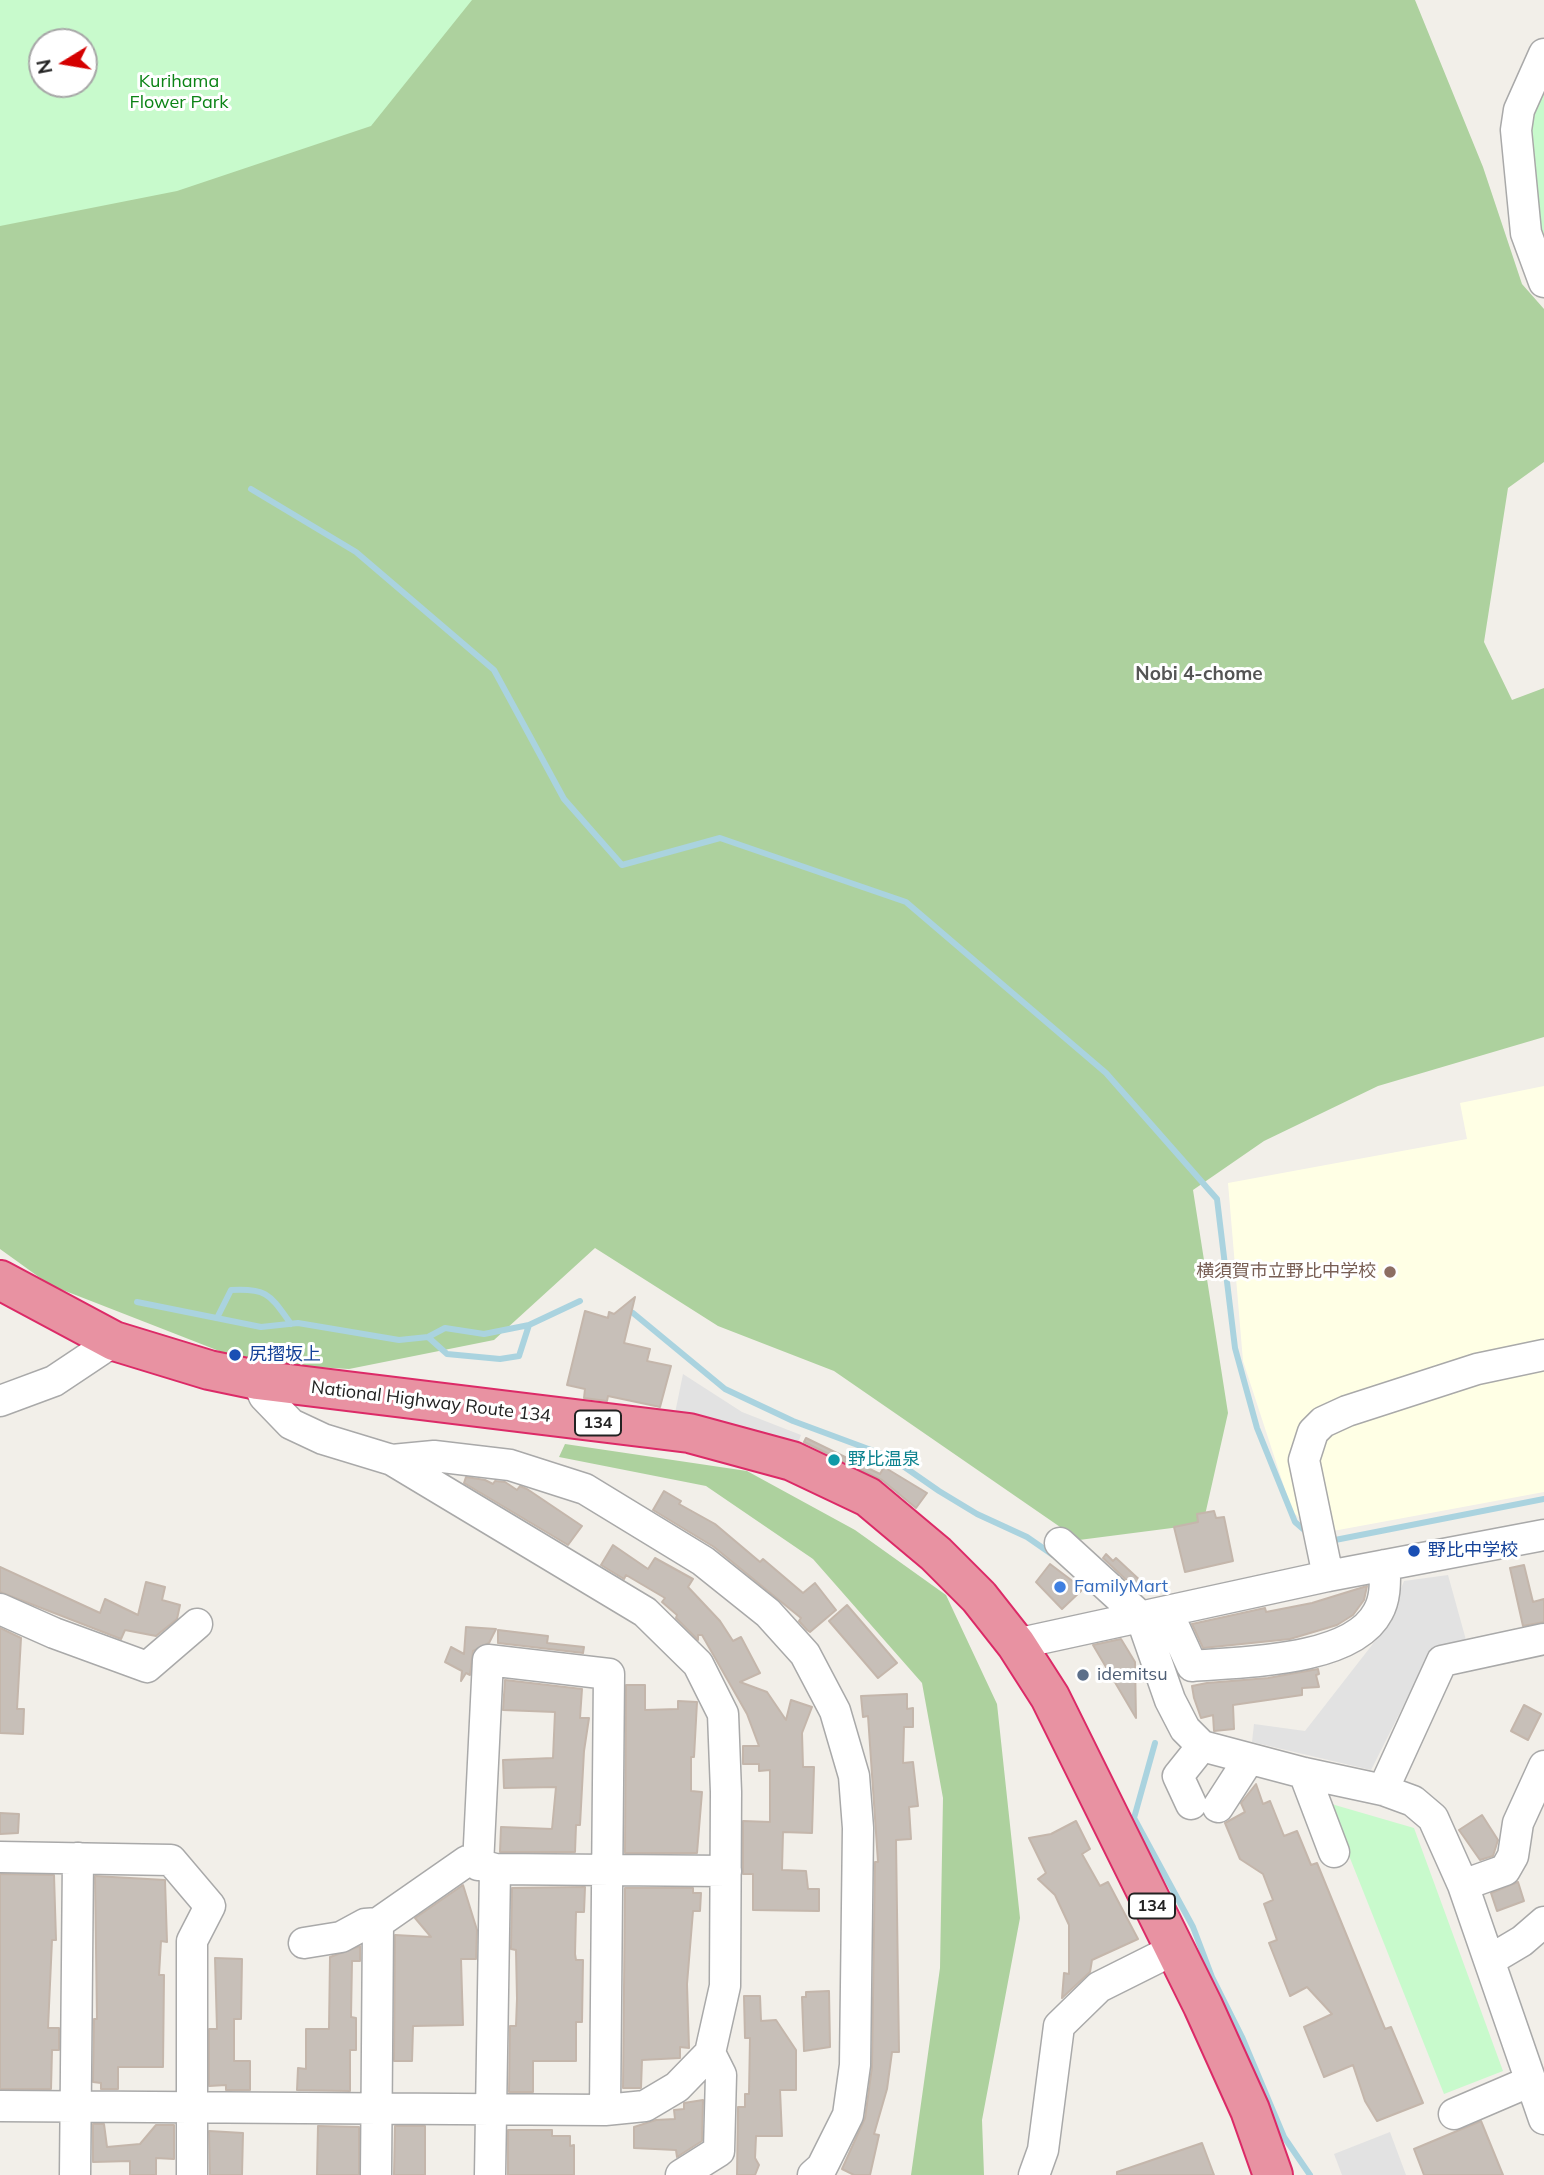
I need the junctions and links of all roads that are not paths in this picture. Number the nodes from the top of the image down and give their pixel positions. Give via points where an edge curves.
1 (1544, 54) edge
2 (1544, 282) edge
3 (0, 1280) edge
4 (114, 1341) junction
5 (1544, 1355) edge
6 (257, 1380) junction
7 (0, 1401) edge
8 (392, 1460) junction
9 (1544, 1535) edge
10 (1060, 1542) dead end
11 (1324, 1551) junction
12 (1385, 1565) junction
13 (0, 1609) edge
14 (1154, 1614) junction
15 (197, 1625) dead end
16 (1544, 1639) edge
17 (1016, 1644) junction
18 (1202, 1746) junction
19 (1249, 1759) junction
20 (1544, 1766) edge
21 (1304, 1773) junction
22 (1383, 1790) junction
23 (1334, 1852) dead end
24 (0, 1857) edge
25 (78, 1857) junction
26 (487, 1867) junction
27 (606, 1870) junction
28 (726, 1871) junction
29 (1463, 1885) junction
30 (1544, 1922) edge
31 (378, 1923) junction
32 (304, 1943) dead end
33 (1173, 1950) junction
34 (1490, 1960) junction
35 (710, 2053) junction
36 (1531, 2081) junction
37 (0, 2106) edge
38 (76, 2106) junction
39 (192, 2107) junction
40 (376, 2110) junction
41 (605, 2110) junction
42 (491, 2111) junction
43 (1454, 2114) dead end
44 (1544, 2119) edge
45 (75, 2175) edge
46 (192, 2175) edge
47 (376, 2175) edge
48 (490, 2175) edge
49 (681, 2175) edge
50 (813, 2175) edge
51 (1034, 2175) edge
52 (1273, 2175) edge

1 - 2 street via 1519,110 1516,130 1526,233
3 - 4 highway, National Highway Route 134 / 134
4 - 6 highway, National Highway Route 134 / 134
4 - 7 street via 54,1381
5 - 11 street via 1477,1369 1323,1422 1313,1432 1304,1460
6 - 8 street via 264,1396 291,1424
6 - 17 highway, National Highway Route 134 / 134 via 689,1433 793,1461 868,1497 936,1554 979,1597
8 - 28 street via 645,1612 698,1664 723,1714
8 - 50 street via 434,1456 510,1465 584,1489 703,1561 768,1613 806,1654 843,1737 854,1776 858,1828 855,2065 848,2115 822,2167
9 - 12 street
10 - 14 street
11 - 12 street
11 - 14 street
12 - 14 street via 1378,1614 1353,1638 1329,1648 1192,1666
13 - 15 street via 147,1667
14 - 17 street
14 - 18 street via 1170,1700 1185,1729
16 - 22 street via 1442,1661
17 - 33 highway, National Highway Route 134 / 134 via 1050,1697
18 - 19 street
18 - 19 street via 1178,1776 1204,1805
19 - 21 street
20 - 29 street via 1518,1823 1513,1856 1505,1870
21 - 22 street
21 - 23 street
22 - 29 street via 1413,1801 1433,1818
24 - 25 street
25 - 38 street
25 - 39 street via 171,1860 210,1906 192,1941
26 - 27 street
26 - 27 street via 488,1660 609,1674
26 - 31 street via 467,1861
26 - 42 street
27 - 28 street
27 - 41 street
28 - 35 street via 725,1986
29 - 34 street
30 - 34 street
31 - 32 street via 365,1924 341,1937
31 - 40 street
33 - 51 street via 1099,1987 1059,2026 1042,2150
33 - 52 highway, National Highway Route 134 / 134 via 1250,2110
34 - 36 street
35 - 41 street via 677,2087 645,2106
35 - 49 street via 721,2075 719,2151
36 - 43 street
36 - 44 street
37 - 38 street
38 - 39 street
38 - 45 street
39 - 40 street
39 - 46 street
40 - 42 street
40 - 47 street
41 - 42 street
42 - 48 street

